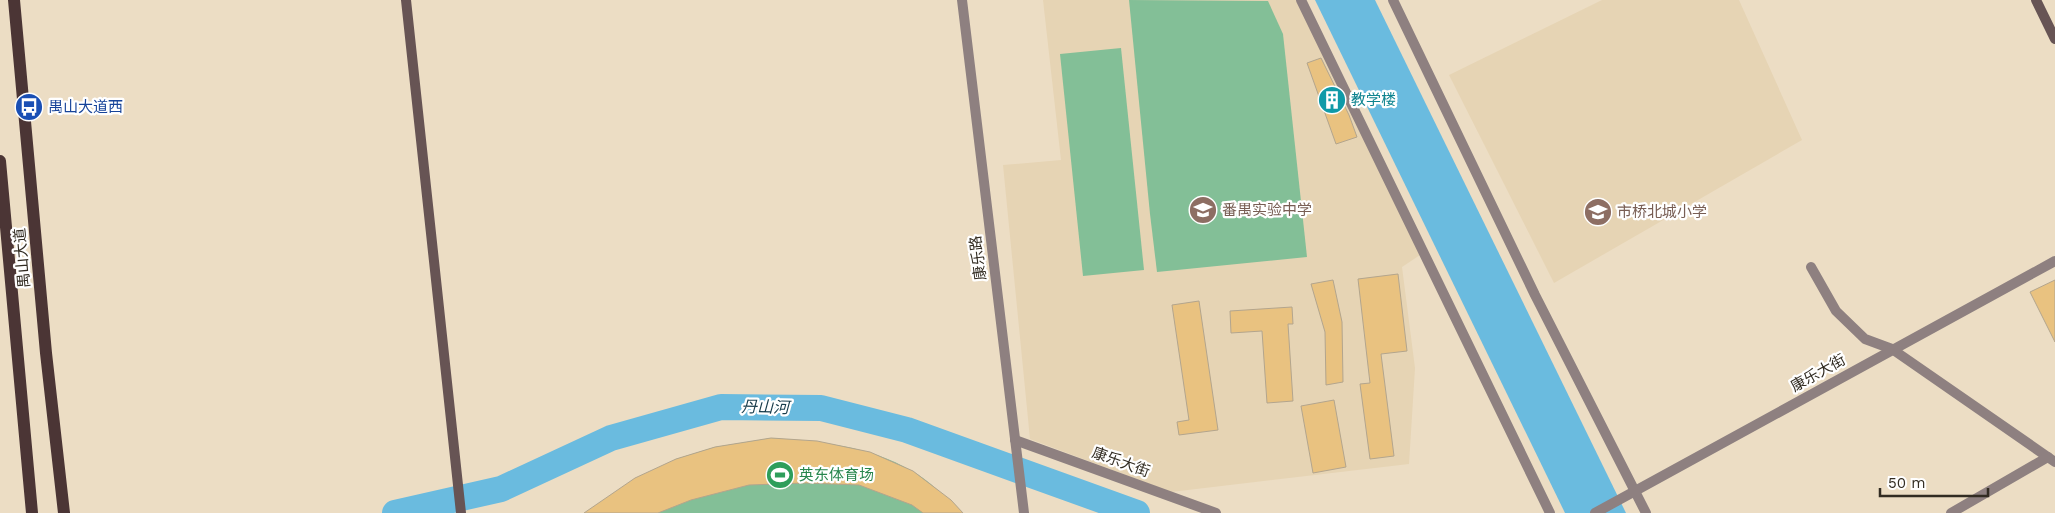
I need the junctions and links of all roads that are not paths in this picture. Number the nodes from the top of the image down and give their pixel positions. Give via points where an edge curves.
1 (14, 0) edge
2 (406, 0) edge
3 (962, 0) edge
4 (1301, 0) edge
5 (1393, 0) edge
6 (2036, 0) edge
7 (2055, 39) edge
8 (0, 161) edge
9 (2055, 261) edge
10 (1811, 266) dead end
11 (1892, 349) junction
12 (1015, 440) junction
13 (2052, 460) edge
14 (1635, 492) junction
15 (32, 513) edge
16 (64, 513) edge
17 (461, 513) edge
18 (1024, 513) edge
19 (1216, 513) edge
20 (1550, 513) edge
21 (1596, 513) edge
22 (1646, 513) edge
23 (1951, 513) edge

1 - 16 main road, 禺山大道
2 - 17 street
3 - 12 street, 康乐路
4 - 20 street
5 - 14 street via 1535,295
6 - 7 street
8 - 15 main road, 禺山大道
9 - 11 street, 康乐大街
10 - 11 street via 1836,311 1864,339
11 - 13 street
11 - 14 street, 康乐大街
12 - 18 street, 康乐路
12 - 19 street, 康乐大街
13 - 23 street
14 - 21 street, 康乐大街
14 - 22 street

